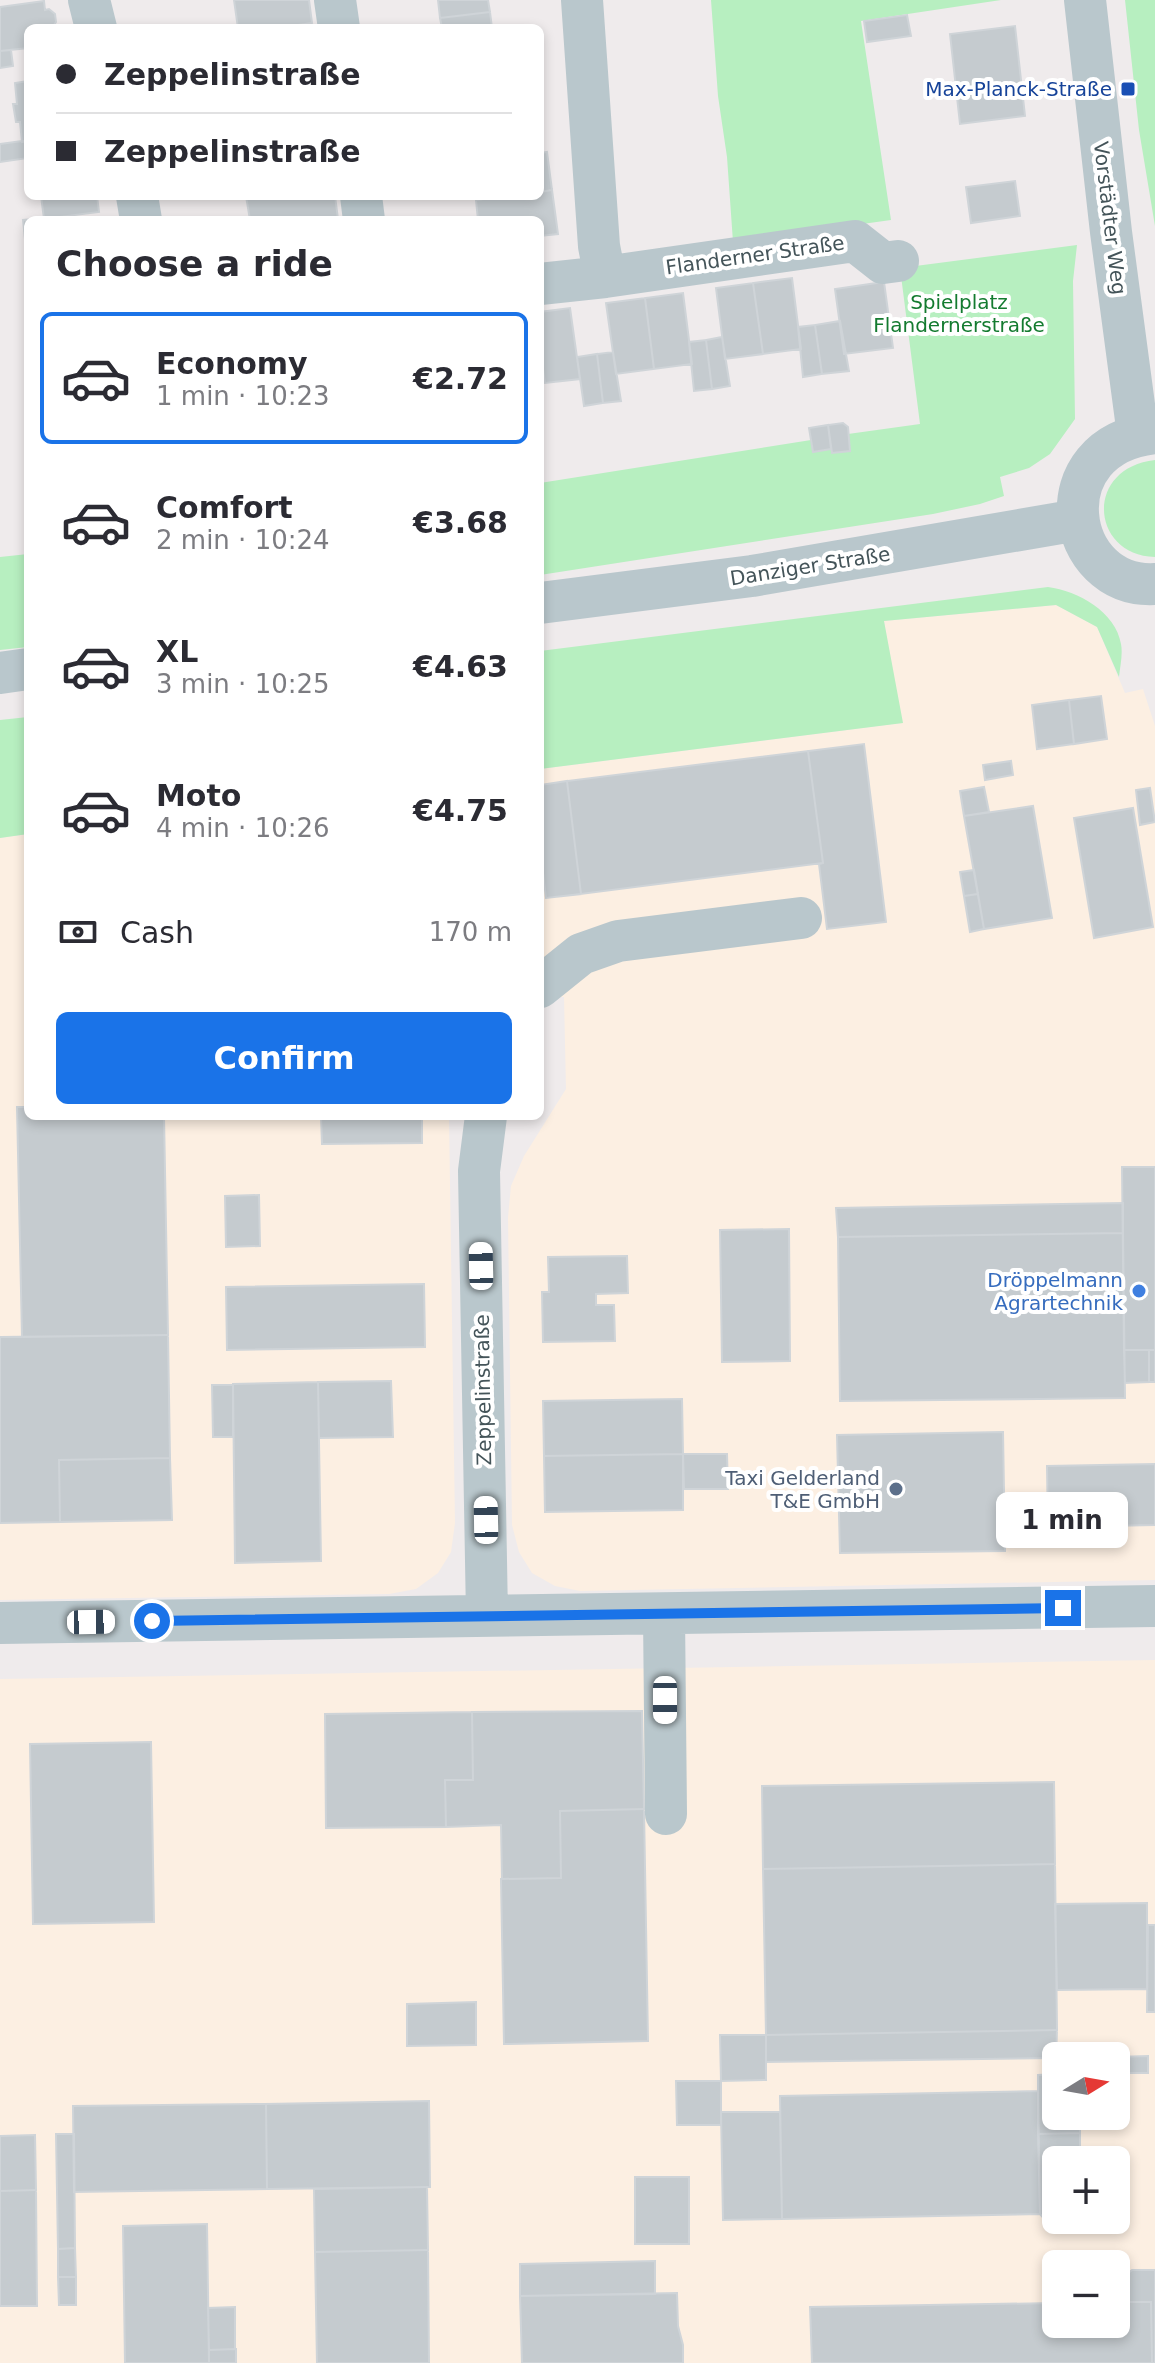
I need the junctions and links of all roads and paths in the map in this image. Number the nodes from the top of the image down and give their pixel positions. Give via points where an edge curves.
1 (89, 0) edge
2 (335, 0) edge
3 (582, 0) edge
4 (1085, 0) edge
5 (95, 24) edge
6 (338, 24) edge
7 (898, 261) dead end
8 (605, 277) junction
9 (544, 284) edge
10 (1147, 434) edge
11 (1078, 520) junction
12 (1155, 584) edge
13 (544, 602) edge
14 (24, 670) edge
15 (0, 673) edge
16 (801, 918) dead end
17 (544, 984) edge
18 (485, 1120) edge
19 (1155, 1606) edge
20 (664, 1614) junction
21 (487, 1616) junction
22 (0, 1623) edge
23 (666, 1814) dead end

1 - 5 street
2 - 6 street
3 - 8 street
4 - 10 street, Vorstädter Weg via 1111,232
7 - 8 street, Flanderner Straße via 883,263 855,241
8 - 9 street, Flanderner Straße
10 - 11 street via 1120,441 1091,465 1077,500
11 - 12 street via 1095,558 1111,572
11 - 13 street, Danziger Straße via 752,576
14 - 15 street
16 - 17 street via 618,941 581,954
18 - 21 street, Zeppelinstraße via 479,1171
19 - 20 street
20 - 21 street
20 - 23 street
21 - 22 street

